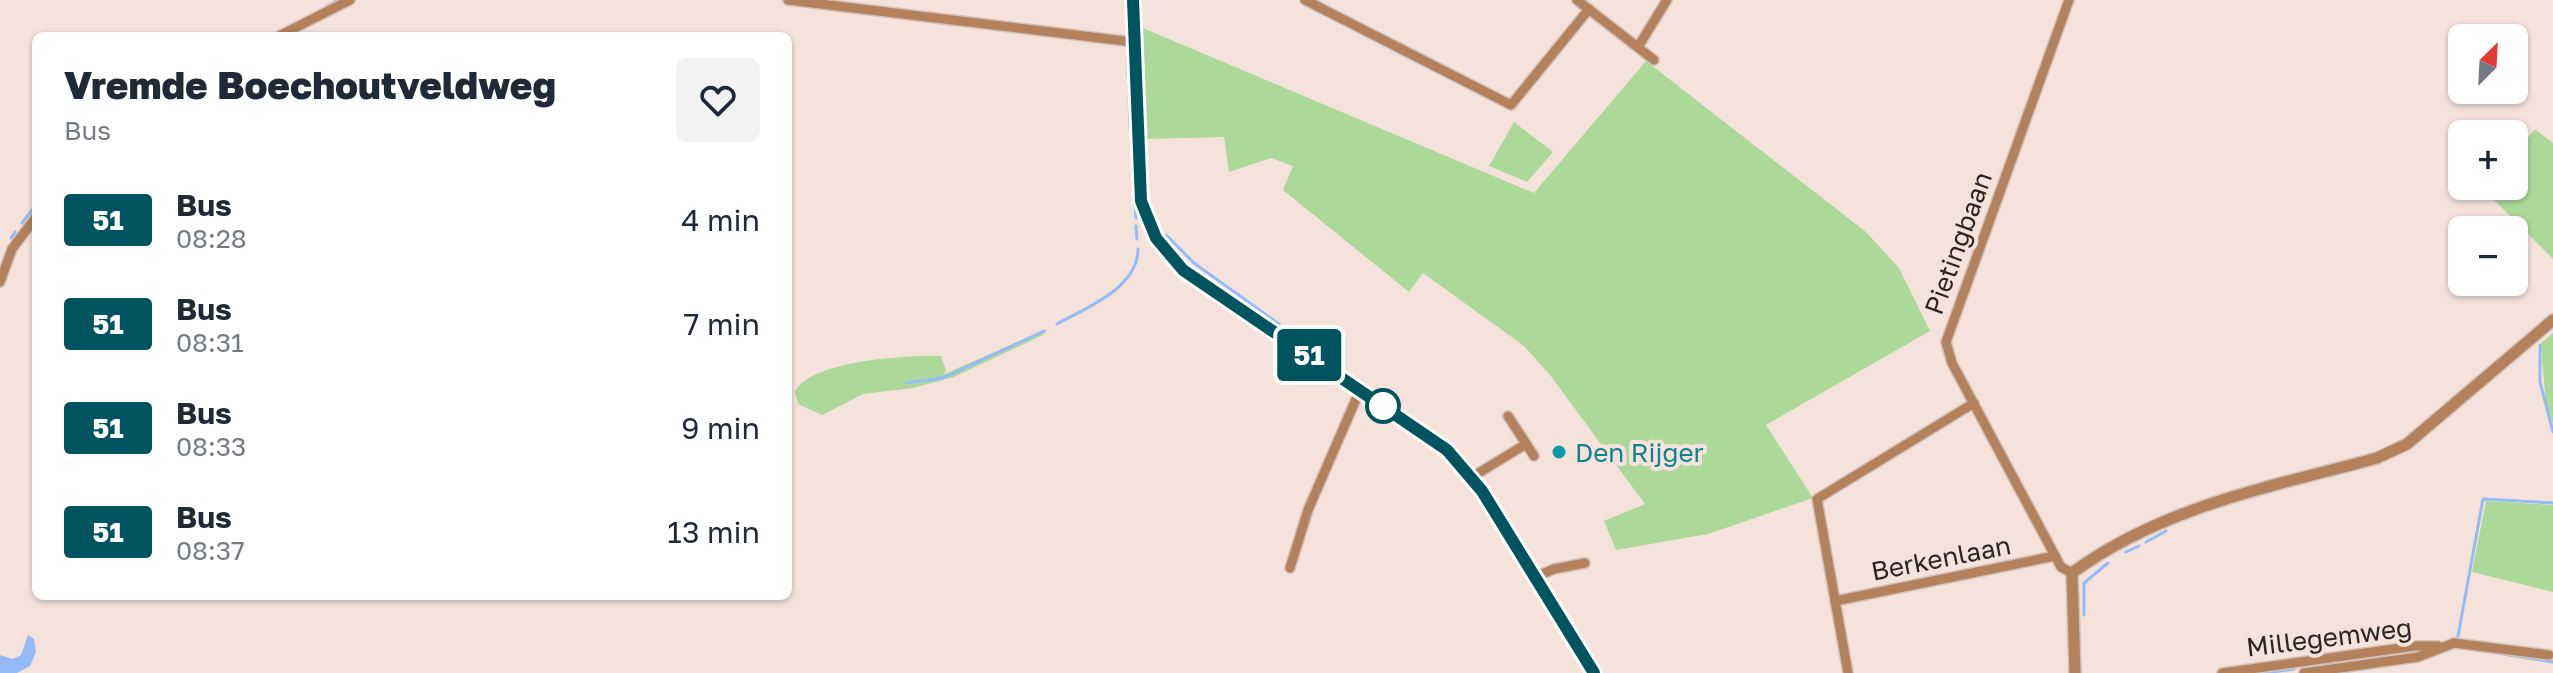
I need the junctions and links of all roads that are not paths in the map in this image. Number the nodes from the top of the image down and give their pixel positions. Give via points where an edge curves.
1 (350, 0) edge
2 (788, 0) edge
3 (1133, 0) edge
4 (1305, 0) edge
5 (1577, 0) edge
6 (1667, 0) edge
7 (2069, 0) edge
8 (1589, 9) junction
9 (287, 32) edge
10 (1133, 42) junction
11 (1638, 47) junction
12 (1654, 60) dead end
13 (32, 222) edge
14 (0, 282) edge
15 (2553, 320) edge
16 (1360, 390) junction
17 (1974, 403) junction
18 (1508, 416) dead end
19 (1526, 444) junction
20 (1534, 456) dead end
21 (1472, 477) junction
22 (2055, 556) junction
23 (1585, 563) dead end
24 (1290, 568) dead end
25 (2072, 573) junction
26 (1535, 577) junction
27 (1835, 601) junction
28 (2441, 646) junction
29 (2549, 655) dead end
30 (2307, 661) junction
31 (1594, 673) edge
32 (1848, 673) edge
33 (2075, 673) edge
34 (2222, 673) edge
35 (2306, 673) edge

1 - 9 street
2 - 10 street
3 - 10 street
4 - 8 street via 1511,105
5 - 8 street
6 - 11 street
7 - 17 street, Pietingbaan via 1946,342
8 - 11 street
10 - 16 street via 1141,201 1156,238 1183,270
11 - 12 street
13 - 14 street via 12,249
15 - 25 street via 2407,444 2377,458 2183,511
16 - 21 street via 1447,450
16 - 24 street via 1308,510
17 - 22 street, Pietingbaan
17 - 27 street via 1817,499
18 - 19 street
19 - 20 street
19 - 21 street
21 - 26 street
22 - 25 street, Pietingbaan
22 - 27 street, Berkenlaan
23 - 26 street
25 - 33 street
26 - 31 street
27 - 32 street
28 - 29 street, Millegemweg via 2466,642
28 - 30 street, Millegemweg
28 - 35 street, Millegemweg via 2418,657
30 - 34 street, Millegemweg
30 - 35 street

